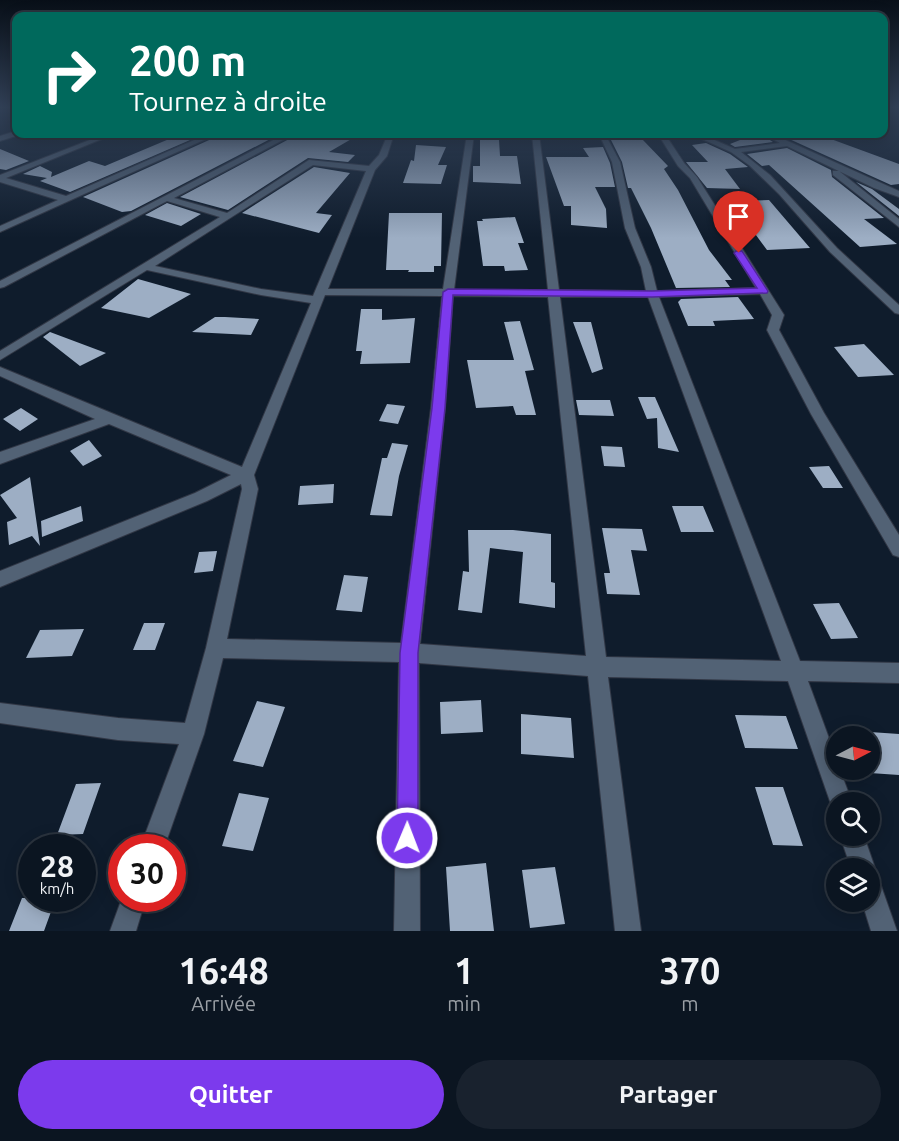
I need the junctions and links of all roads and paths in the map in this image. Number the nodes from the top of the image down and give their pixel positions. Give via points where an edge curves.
1 (67, 151) edge
2 (173, 151) edge
3 (256, 151) edge
4 (385, 151) edge
5 (468, 151) edge
6 (537, 151) edge
7 (612, 151) edge
8 (673, 151) edge
9 (734, 151) edge
10 (806, 151) edge
11 (833, 166) junction
12 (371, 169) junction
13 (0, 179) edge
14 (897, 192) edge
15 (165, 198) junction
16 (65, 199) junction
17 (228, 216) junction
18 (899, 224) edge
19 (0, 229) edge
20 (147, 267) junction
21 (0, 285) edge
22 (763, 291) junction
23 (448, 292) junction
24 (554, 294) junction
25 (652, 294) junction
26 (317, 296) junction
27 (899, 311) edge
28 (0, 356) edge
29 (0, 371) edge
30 (109, 419) junction
31 (0, 458) edge
32 (246, 475) junction
33 (899, 550) edge
34 (0, 579) edge
35 (216, 648) junction
36 (409, 653) junction
37 (599, 667) junction
38 (794, 670) junction
39 (899, 673) edge
40 (0, 713) edge
41 (193, 734) junction
42 (837, 792) edge
43 (157, 834) edge
44 (130, 912) edge
45 (878, 912) edge
46 (123, 931) edge
47 (407, 931) edge
48 (628, 931) edge
49 (884, 931) edge

1 - 13 street
2 - 16 street
3 - 15 street
4 - 12 street
5 - 23 street
6 - 24 street
7 - 25 street via 630,228
8 - 22 street
9 - 27 street via 775,183 825,241
10 - 11 street
11 - 14 street
11 - 18 street
12 - 17 street via 312,162
12 - 26 street
13 - 16 street
15 - 17 street
15 - 21 street
16 - 19 street
17 - 20 street
20 - 26 street via 261,292
20 - 28 street
22 - 25 street
22 - 33 street via 778,315 773,330 789,361
23 - 24 street
23 - 26 street
23 - 36 street
24 - 25 street
24 - 37 street
25 - 38 street
26 - 32 street
29 - 30 street
30 - 31 street
30 - 32 street
32 - 34 street
32 - 35 street via 250,489
35 - 36 street
35 - 41 street
36 - 37 street
36 - 47 street
37 - 38 street
37 - 48 street
38 - 39 street
38 - 42 street
40 - 41 street via 118,729
41 - 43 street
44 - 46 street
45 - 49 street

